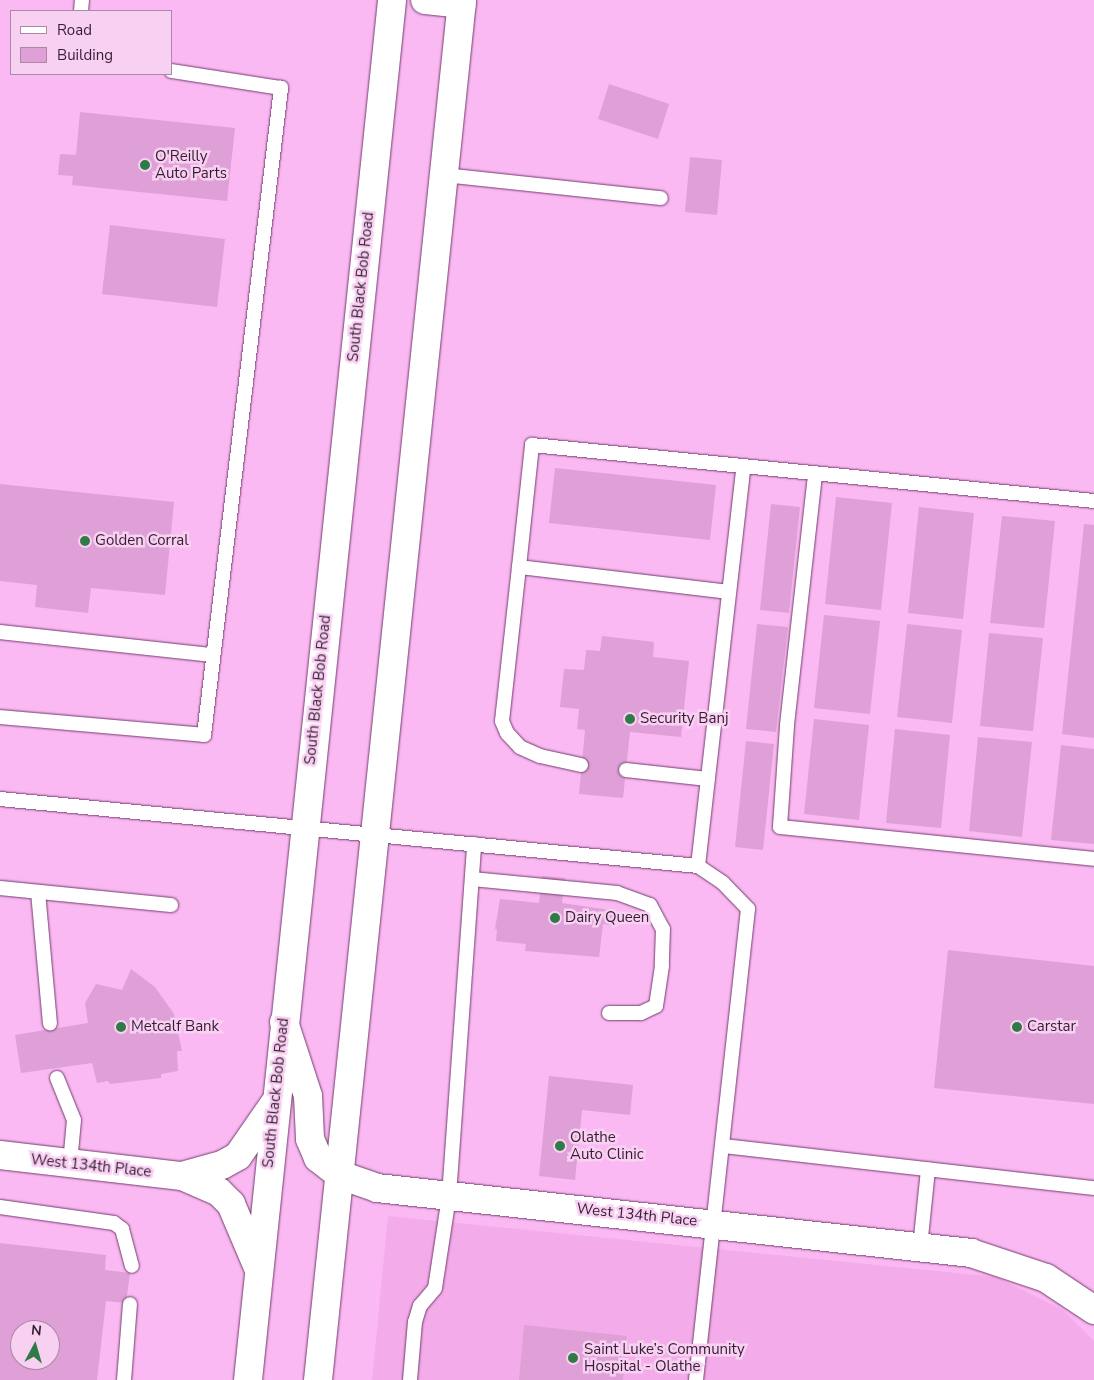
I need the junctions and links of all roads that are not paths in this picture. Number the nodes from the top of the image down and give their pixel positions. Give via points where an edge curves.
1 (392, 0) edge
2 (425, 0) edge
3 (462, 2) edge
4 (172, 72) edge
5 (444, 175) junction
6 (661, 198) dead end
7 (743, 468) junction
8 (815, 475) junction
9 (1094, 501) edge
10 (519, 567) junction
11 (729, 592) junction
12 (0, 632) edge
13 (214, 655) junction
14 (0, 717) edge
15 (581, 765) dead end
16 (626, 770) dead end
17 (708, 779) junction
18 (0, 800) edge
19 (304, 828) junction
20 (375, 835) junction
21 (474, 844) junction
22 (1094, 860) edge
23 (698, 866) junction
24 (472, 878) junction
25 (0, 888) edge
26 (38, 892) junction
27 (172, 905) dead end
28 (609, 1013) dead end
29 (283, 1018) junction
30 (50, 1023) dead end
31 (57, 1078) dead end
32 (274, 1104) junction
33 (724, 1146) junction
34 (0, 1155) edge
35 (70, 1163) junction
36 (928, 1169) junction
37 (340, 1175) junction
38 (182, 1176) junction
39 (1094, 1188) edge
40 (449, 1196) junction
41 (0, 1207) edge
42 (712, 1224) junction
43 (920, 1247) junction
44 (132, 1266) dead end
45 (258, 1270) junction
46 (130, 1304) dead end
47 (1094, 1310) edge
48 (124, 1380) edge
49 (248, 1380) edge
50 (318, 1380) edge
51 (410, 1380) edge
52 (696, 1380) edge

1 - 19 main road, South Black Bob Road
2 - 3 main road
3 - 5 main road
4 - 13 lane via 281,88
5 - 6 lane
5 - 20 main road
7 - 8 lane
7 - 10 lane via 532,445
7 - 11 lane
8 - 9 lane
8 - 22 lane via 786,726 780,827
10 - 11 lane
10 - 15 lane via 502,721 507,733 520,747 540,756
11 - 17 lane
12 - 13 lane
13 - 14 lane via 204,734
16 - 17 lane
17 - 23 lane
18 - 19 lane
19 - 20 lane
19 - 29 main road, South Black Bob Road
20 - 21 lane
20 - 37 main road
21 - 23 lane
21 - 24 lane
23 - 33 lane via 723,883 748,909
24 - 28 lane via 617,893 650,904 663,929 656,1006 641,1013
24 - 40 lane
25 - 26 lane
26 - 27 lane
26 - 30 lane
29 - 32 main road, South Black Bob Road
29 - 37 main road, West 134th Place via 308,1096 310,1139 318,1158
31 - 35 lane via 74,1120
32 - 38 main road, West 134th Place via 238,1156 222,1165
32 - 45 main road, South Black Bob Road
33 - 36 lane
33 - 42 lane
34 - 35 main road, West 134th Place
35 - 38 main road, West 134th Place
36 - 39 lane
36 - 43 lane
37 - 40 main road, West 134th Place via 377,1188
37 - 50 main road
38 - 45 main road, West 134th Place via 219,1192 231,1204
40 - 42 main road, West 134th Place
40 - 51 lane via 435,1288 420,1306 415,1322
41 - 44 lane via 114,1223 122,1229 128,1241
42 - 43 main road, West 134th Place
42 - 52 lane
43 - 47 main road, West 134th Place via 971,1252 1010,1263 1046,1278
45 - 49 main road, South Black Bob Road
46 - 48 lane

